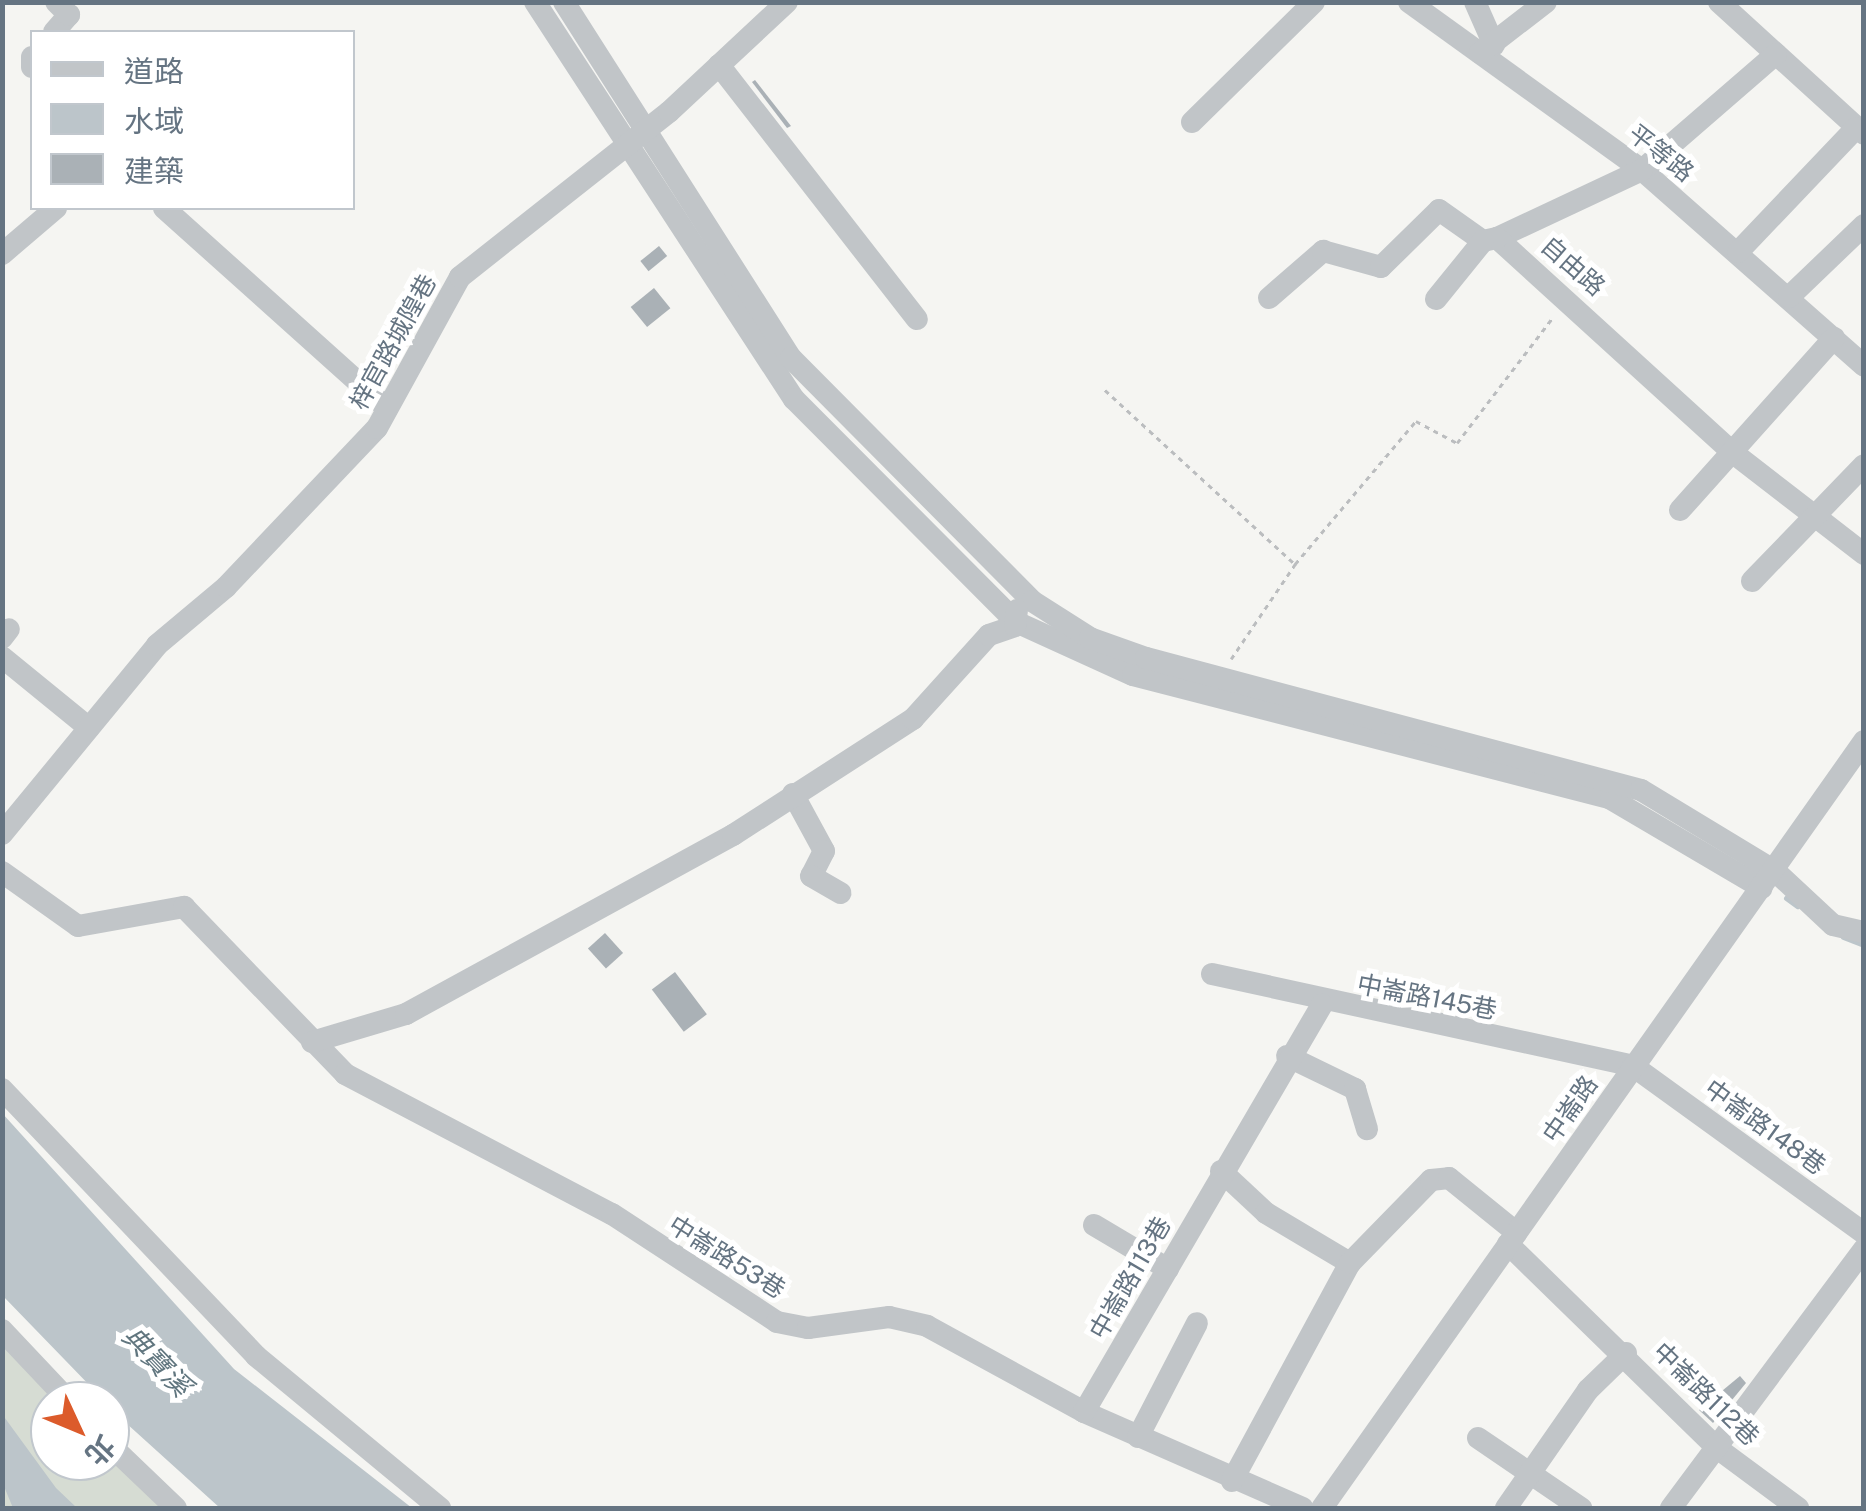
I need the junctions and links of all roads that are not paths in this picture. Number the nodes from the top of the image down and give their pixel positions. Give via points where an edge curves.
1 (56, 2) edge
2 (535, 2) edge
3 (564, 2) edge
4 (787, 2) edge
5 (1314, 2) edge
6 (1409, 2) edge
7 (1476, 2) edge
8 (1546, 2) edge
9 (1719, 2) edge
10 (56, 30) edge
11 (1487, 49) junction
12 (1776, 54) junction
13 (719, 65) junction
14 (1192, 122) dead end
15 (1860, 131) edge
16 (638, 137) junction
17 (1642, 170) junction
18 (54, 210) edge
19 (166, 210) edge
20 (1864, 225) edge
21 (1490, 240) junction
22 (1738, 252) junction
23 (2, 254) edge
24 (1269, 298) dead end
25 (1788, 298) junction
26 (1436, 299) dead end
27 (917, 319) dead end
28 (1834, 338) junction
29 (1864, 366) edge
30 (388, 408) junction
31 (1732, 452) junction
32 (1864, 465) edge
33 (1680, 510) dead end
34 (1814, 518) junction
35 (1864, 554) edge
36 (1752, 581) dead end
37 (1022, 610) junction
38 (2, 657) edge
39 (90, 728) junction
40 (1422, 741) junction
41 (1864, 741) edge
42 (793, 794) junction
43 (2, 834) edge
44 (2, 872) edge
45 (1769, 880) junction
46 (840, 892) dead end
47 (1864, 932) edge
48 (1212, 974) dead end
49 (1322, 1004) junction
50 (312, 1042) junction
51 (1286, 1056) junction
52 (1634, 1066) junction
53 (2, 1089) edge
54 (1367, 1129) dead end
55 (1221, 1171) junction
56 (1094, 1226) dead end
57 (1864, 1233) edge
58 (1512, 1239) junction
59 (1864, 1249) edge
60 (1350, 1263) junction
61 (1168, 1269) junction
62 (1198, 1323) dead end
63 (2, 1330) edge
64 (1626, 1353) junction
65 (50, 1381) edge
66 (1084, 1412) junction
67 (1138, 1437) junction
68 (1478, 1438) dead end
69 (1717, 1448) junction
70 (130, 1464) edge
71 (1529, 1473) junction
72 (1232, 1482) junction
73 (1328, 1506) edge
74 (176, 1508) edge
75 (440, 1508) edge
76 (1303, 1508) edge
77 (1506, 1508) edge
78 (1581, 1508) edge
79 (1671, 1508) edge
80 (1798, 1508) edge

1 - 10 street via 69,15
2 - 16 street
3 - 16 street
4 - 13 street, 梓官路城隍巷
5 - 14 street
6 - 11 street, 平等路
7 - 11 street
8 - 11 street
9 - 12 street
11 - 17 street, 平等路
12 - 15 street
12 - 17 street, 自由路
13 - 16 street, 梓官路城隍巷
13 - 27 street
15 - 22 street
16 - 30 street, 梓官路城隍巷 via 460,277
16 - 37 street via 791,358 804,390
17 - 21 street, 自由路
17 - 22 street, 平等路
18 - 23 street
19 - 30 street
20 - 25 street
21 - 24 street via 1439,210 1381,267 1323,251
21 - 26 street
21 - 31 street, 自由路 via 1570,296
22 - 25 street, 平等路
25 - 28 street, 平等路
28 - 29 street, 平等路
28 - 31 street
30 - 39 street, 梓官路城隍巷 via 346,465 157,644
31 - 33 street
31 - 34 street, 自由路
32 - 34 street
34 - 35 street, 自由路
34 - 36 street
37 - 40 street via 1090,638 1222,672
37 - 40 street via 1133,675
37 - 42 street via 989,635 913,719
38 - 39 street
39 - 43 street, 梓官路城隍巷
40 - 45 street via 1611,799
41 - 45 street, 中崙路
42 - 46 street via 824,851 811,876
42 - 50 street via 606,911 406,1014
44 - 50 street via 78,926 184,907
45 - 47 street via 1833,925
45 - 52 street, 中崙路
48 - 49 street, 中崙路145巷
49 - 51 street, 中崙路113巷
49 - 52 street, 中崙路145巷
50 - 66 street, 中崙路53巷 via 345,1074 612,1214 778,1322 808,1328 890,1317 927,1326
51 - 54 street via 1355,1089
51 - 55 street, 中崙路113巷
52 - 57 street, 中崙路148巷
52 - 58 street, 中崙路
53 - 75 street via 256,1356
55 - 60 street via 1266,1213
55 - 61 street, 中崙路113巷
56 - 61 street
58 - 60 street via 1439,1175
58 - 64 street, 中崙路112巷
58 - 73 street, 中崙路
59 - 69 street
60 - 72 street
61 - 66 street, 中崙路113巷
62 - 67 street
63 - 65 street
64 - 69 street, 中崙路112巷
64 - 71 street, 中崙路112巷
66 - 67 street, 中崙路53巷
67 - 72 street, 中崙路53巷
68 - 71 street
69 - 79 street
69 - 80 street, 中崙路112巷
70 - 74 street
71 - 77 street, 中崙路112巷
71 - 78 street
72 - 76 street, 中崙路53巷

